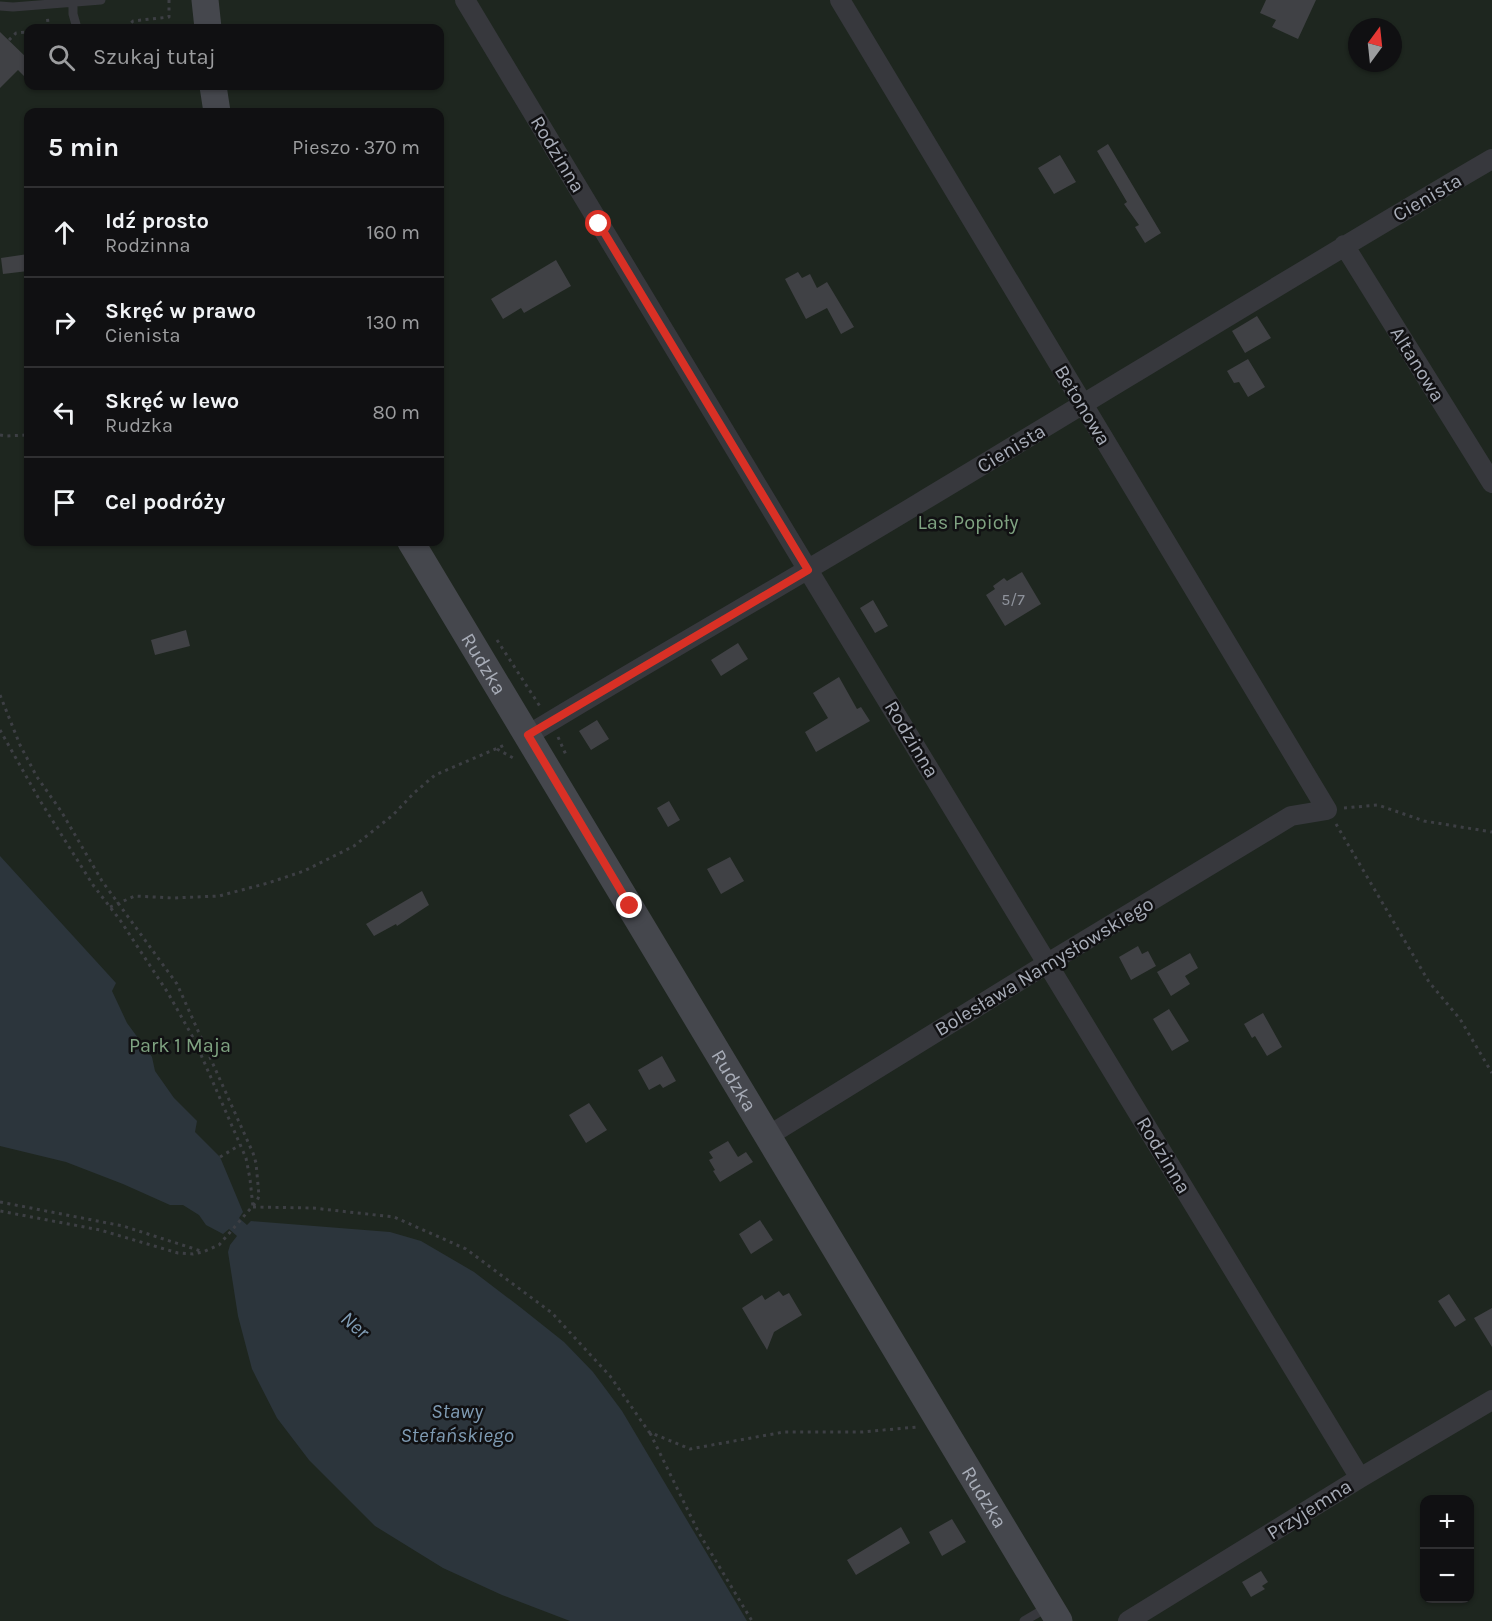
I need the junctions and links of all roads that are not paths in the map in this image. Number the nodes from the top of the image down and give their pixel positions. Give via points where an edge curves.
1 (101, 0) edge
2 (205, 0) edge
3 (465, 0) edge
4 (840, 0) edge
5 (73, 3) junction
6 (0, 6) edge
7 (76, 24) edge
8 (208, 24) edge
9 (214, 90) edge
10 (216, 108) edge
11 (1492, 159) edge
12 (1344, 245) junction
13 (1083, 405) junction
14 (1492, 483) edge
15 (413, 546) edge
16 (808, 570) junction
17 (528, 735) junction
18 (1327, 810) joint
19 (1048, 963) junction
20 (768, 1136) junction
21 (1492, 1400) edge
22 (1360, 1478) junction
23 (1054, 1614) edge
24 (1024, 1621) edge
25 (1128, 1621) edge

1 - 5 lane
2 - 8 street
3 - 16 street, Rodzinna
4 - 13 street, Betonowa
5 - 6 lane
5 - 7 lane
9 - 10 street
11 - 12 street, Cienista
12 - 13 street, Cienista
12 - 14 street, Altanowa
13 - 16 street, Cienista
13 - 18 street, Betonowa
15 - 17 street, Rudzka
16 - 17 street, Cienista
16 - 19 street, Rodzinna
17 - 20 street, Rudzka
18 - 19 street, Bolesława Namysłowskiego via 1291,816
19 - 20 street, Bolesława Namysłowskiego
19 - 22 street, Rodzinna
20 - 23 street, Rudzka
21 - 22 street, Przyjemna
22 - 25 street, Przyjemna
23 - 24 lane

